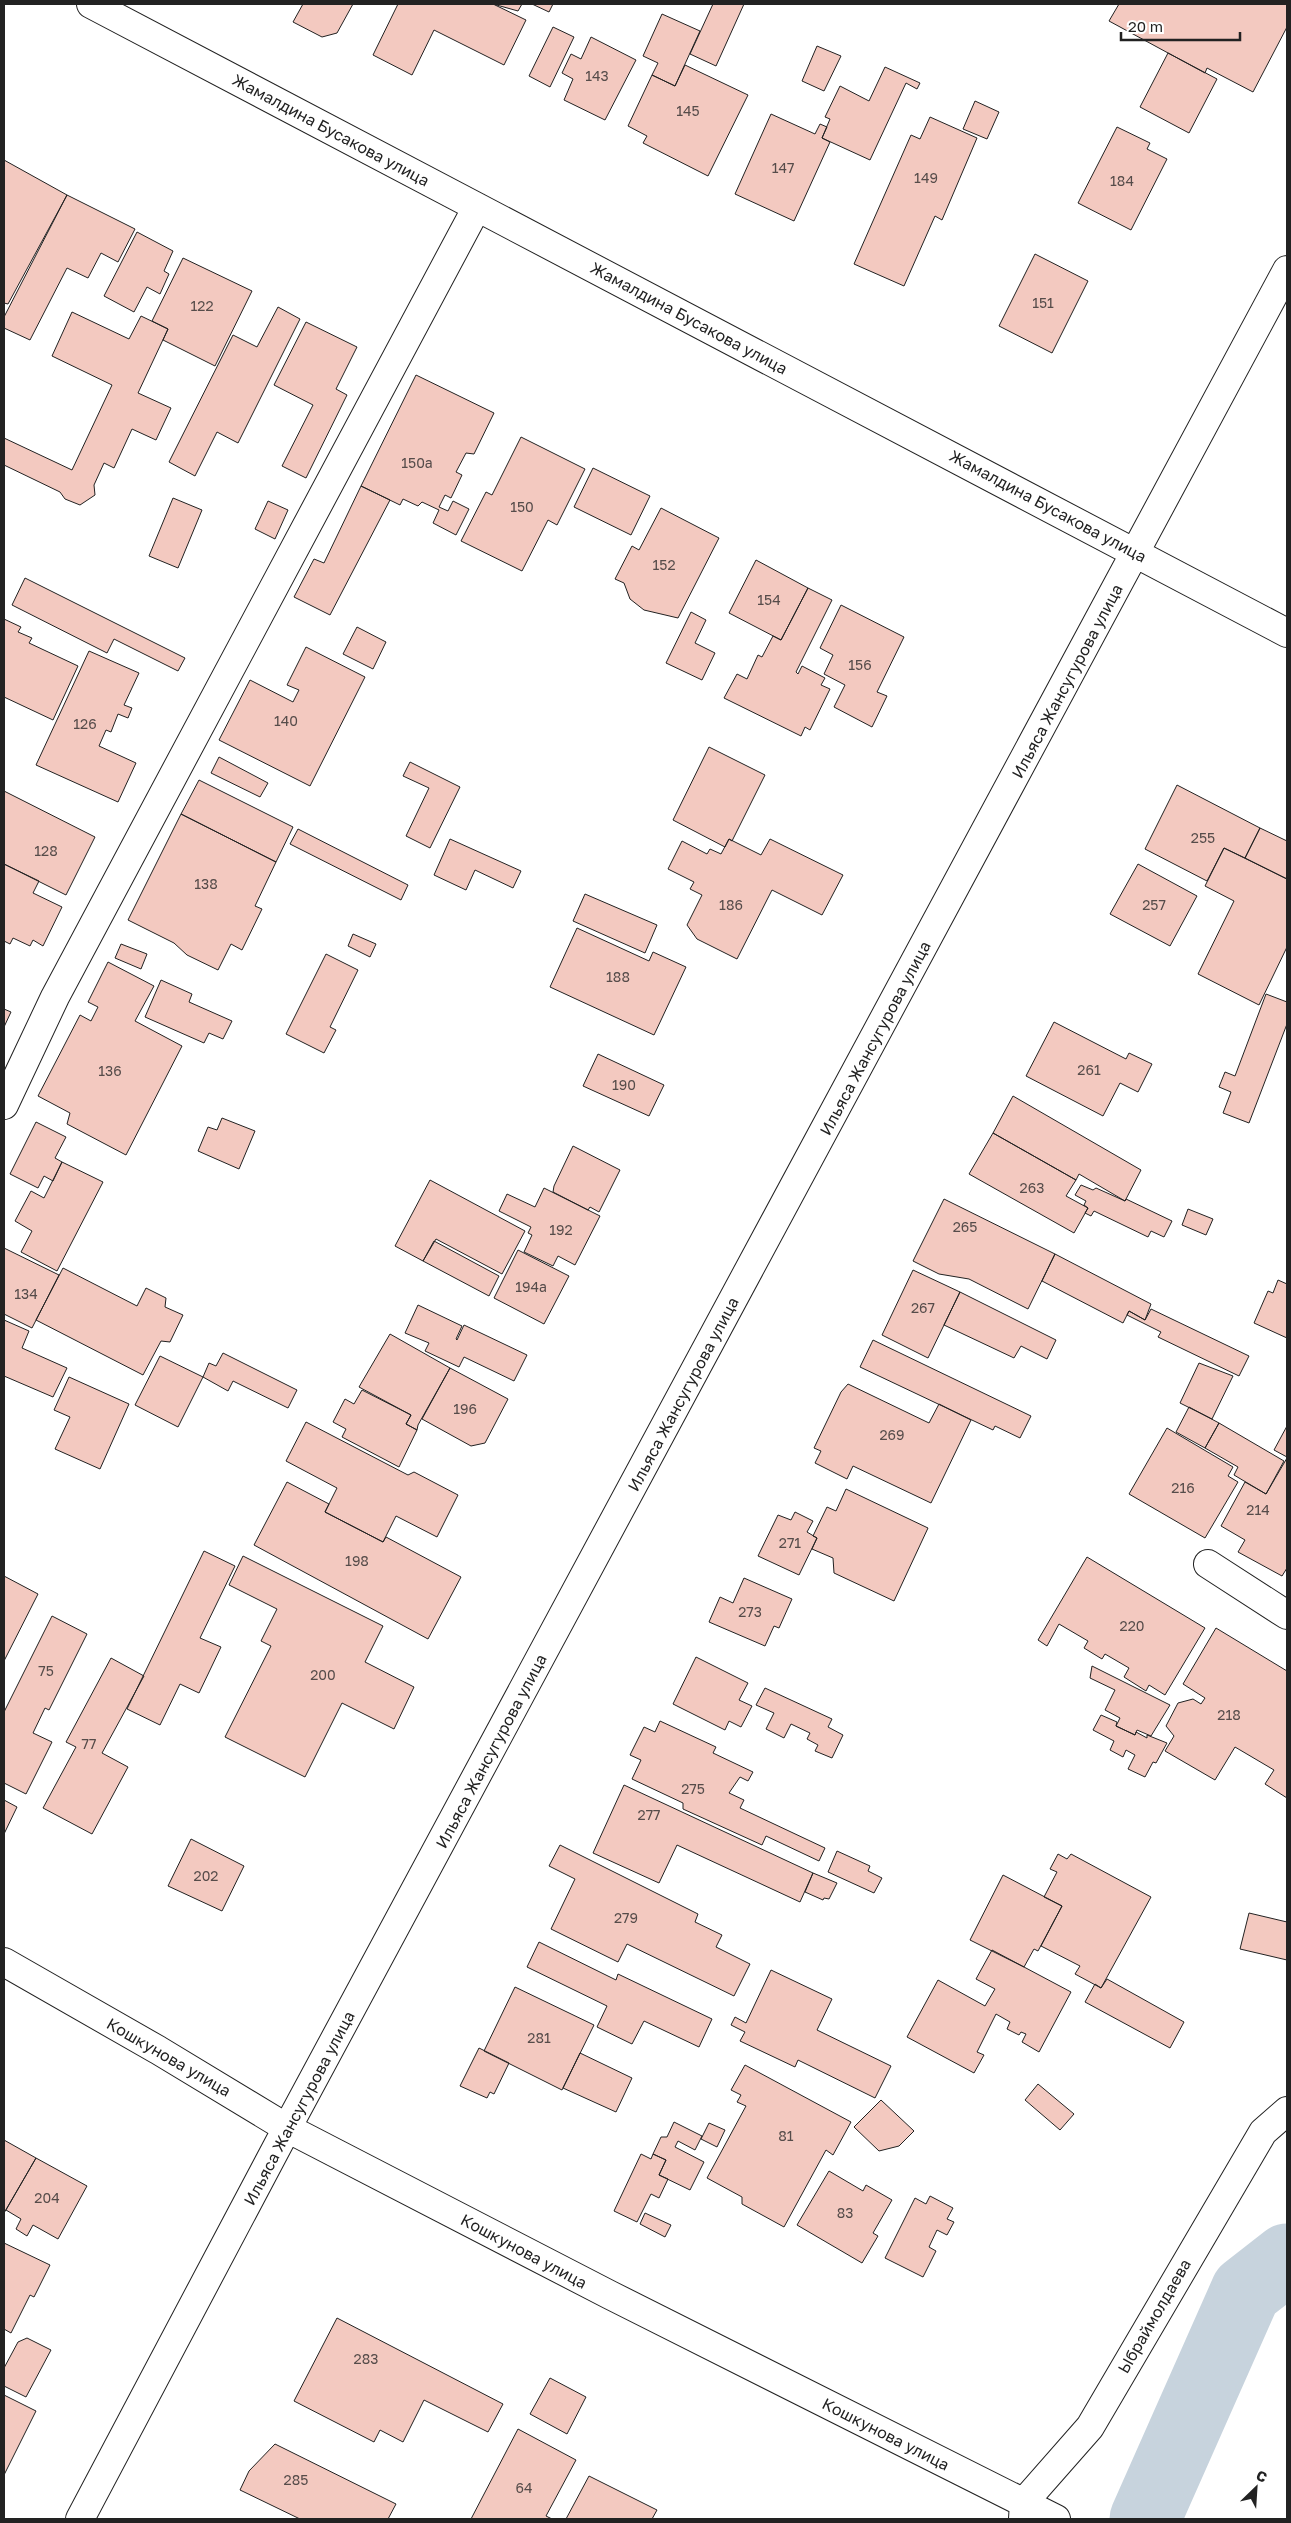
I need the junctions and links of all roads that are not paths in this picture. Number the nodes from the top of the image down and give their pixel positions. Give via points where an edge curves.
1 (91, 4) edge
2 (477, 207) junction
3 (1287, 270) edge
4 (1137, 552) junction
5 (1287, 632) edge
6 (4, 1105) edge
7 (1208, 1564) dead end
8 (1287, 1615) edge
9 (4, 1962) edge
10 (1287, 2111) edge
11 (288, 2128) junction
12 (1024, 2511) edge
13 (80, 2519) edge
14 (1056, 2519) edge

1 - 2 street, Жамалдина Бусакова улица
2 - 4 street, Жамалдина Бусакова улица
2 - 6 street via 55,997
3 - 4 street, Ильяса Жансугурова улица
4 - 5 street, Жамалдина Бусакова улица
4 - 11 street, Ильяса Жансугурова улица
7 - 8 street
9 - 11 street, Кошкунова улица
10 - 12 street, Ыбраймолдаева via 1263,2132 1090,2427
11 - 12 street, Кошкунова улица
11 - 13 street, Ильяса Жансугурова улица
12 - 14 street, Кошкунова улица

